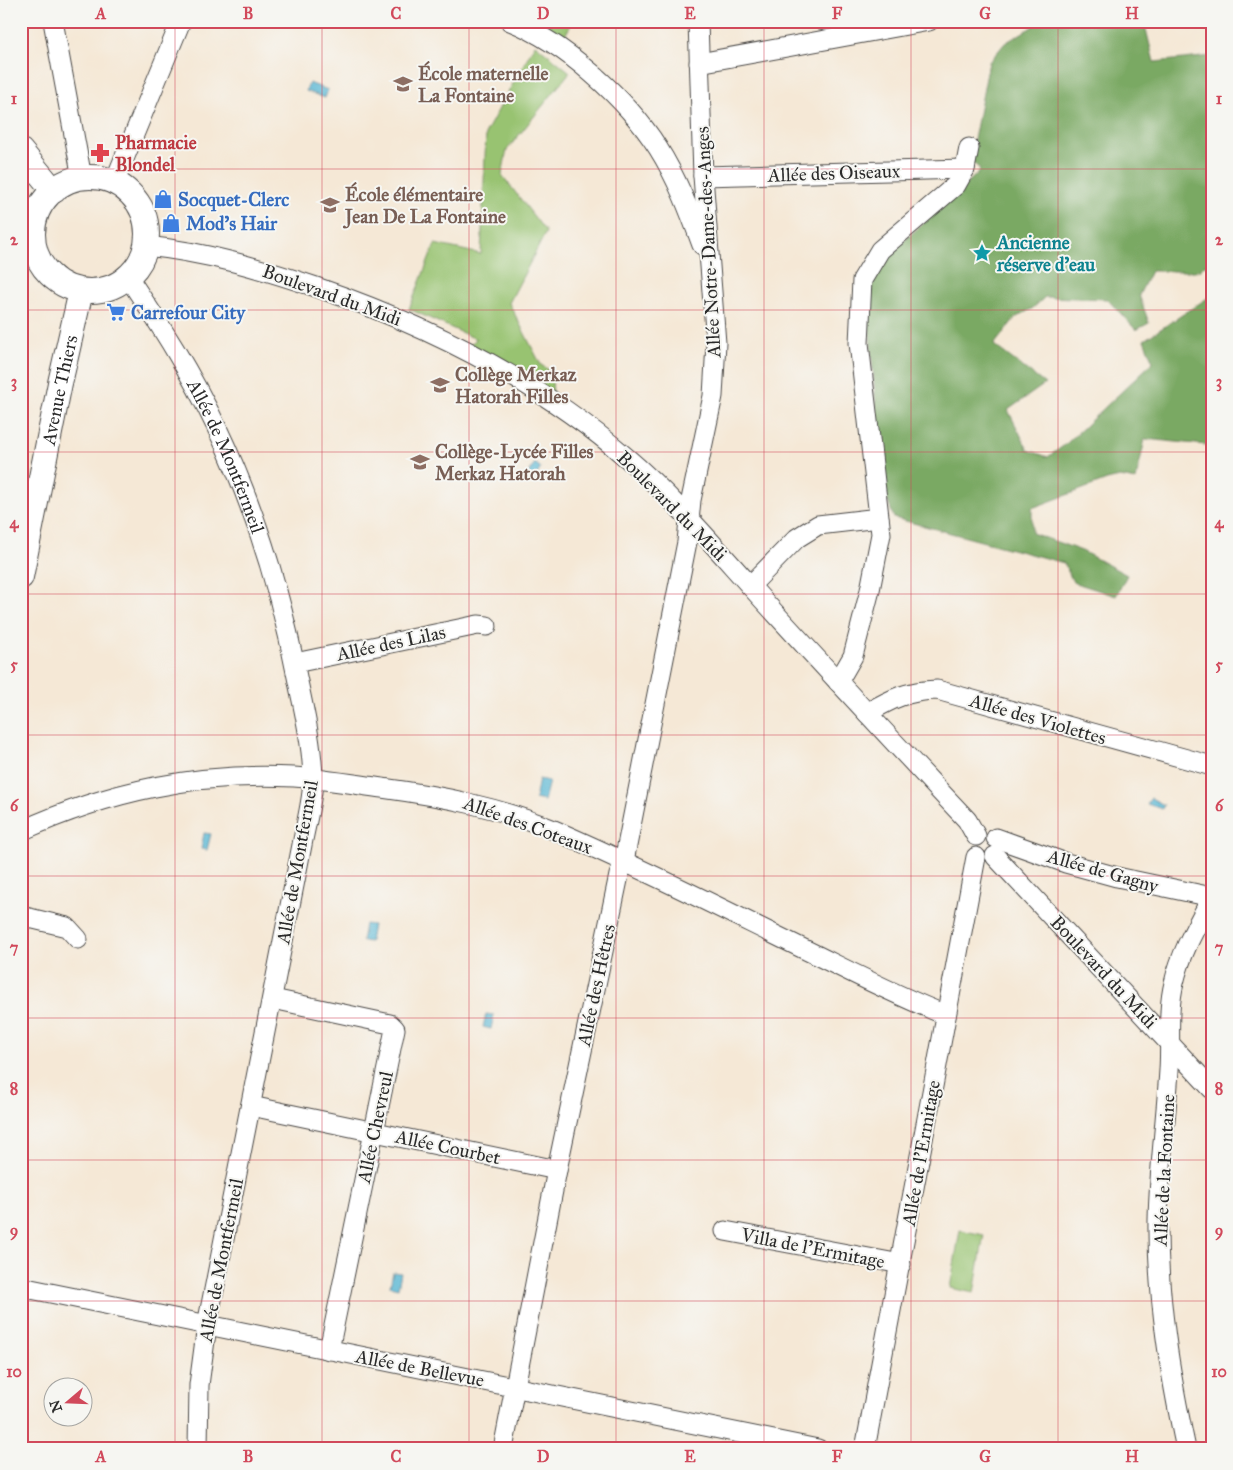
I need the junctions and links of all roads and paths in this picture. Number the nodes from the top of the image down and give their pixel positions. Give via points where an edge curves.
1 (53, 21) edge
2 (181, 21) edge
3 (510, 21) edge
4 (698, 21) edge
5 (920, 22) edge
6 (699, 62) junction
7 (969, 148) dead end
8 (21, 151) edge
9 (965, 169) junction
10 (703, 176) junction
11 (82, 178) junction
12 (114, 183) junction
13 (54, 190) junction
14 (27, 232) edge
15 (146, 246) junction
16 (710, 267) junction
17 (128, 277) junction
18 (81, 291) junction
19 (879, 518) junction
20 (690, 521) junction
21 (21, 577) edge
22 (750, 586) junction
23 (487, 626) dead end
24 (294, 663) junction
25 (838, 682) junction
26 (866, 713) junction
27 (1212, 766) edge
28 (313, 779) junction
29 (21, 831) edge
30 (976, 836) junction
31 (996, 847) junction
32 (976, 857) junction
33 (624, 861) junction
34 (1212, 897) edge
35 (21, 916) edge
36 (78, 939) dead end
37 (272, 999) junction
38 (946, 1015) junction
39 (1169, 1044) junction
40 (1212, 1089) edge
41 (250, 1106) junction
42 (374, 1132) junction
43 (557, 1170) junction
44 (725, 1230) dead end
45 (901, 1264) junction
46 (21, 1287) edge
47 (207, 1324) junction
48 (329, 1350) junction
49 (514, 1387) junction
50 (198, 1449) edge
51 (502, 1449) edge
52 (818, 1449) edge
53 (865, 1449) edge
54 (1186, 1449) edge

1 - 11 street
2 - 12 street
3 - 16 street via 548,40 606,88 633,116 658,148 685,200
4 - 6 street, Allée Notre-Dame-des-Anges
5 - 6 street
6 - 10 street, Allée Notre-Dame-des-Anges
7 - 9 street
8 - 13 main road
9 - 10 street, Allée des Oiseaux
9 - 19 street via 956,185 880,250 862,280 859,342
10 - 16 street, Allée Notre-Dame-des-Anges
11 - 12 main road
11 - 13 main road
12 - 15 main road via 128,192 139,206 145,222
13 - 14 main road
14 - 18 main road via 45,270 68,287
15 - 17 main road
15 - 20 street, Boulevard du Midi via 212,256 262,269 379,309 467,349 562,407 628,458
16 - 20 street, Allée Notre-Dame-des-Anges via 716,343 713,396 691,500
17 - 18 main road via 98,291
17 - 24 street, Allée de Montfermeil via 176,351 219,432 263,547
18 - 21 main road, Avenue Thiers
19 - 22 street via 818,525 797,538
19 - 25 street via 881,534 870,590 853,656
20 - 22 street, Boulevard du Midi
20 - 33 street, Allée des Hêtres
22 - 25 street, Boulevard du Midi
23 - 24 street, Allée des Lilas via 478,625
24 - 28 street, Allée de Montfermeil
25 - 26 street, Boulevard du Midi
26 - 27 street, Allée des Violettes via 914,691 938,690
26 - 30 street, Boulevard du Midi via 967,820
28 - 29 street, Allée des Coteaux via 216,780 154,787 104,798
28 - 33 street, Allée des Coteaux via 450,798 496,810 552,829
28 - 37 street, Allée de Montfermeil
30 - 31 street via 984,832
30 - 32 street via 970,846
31 - 32 street via 984,861
31 - 34 street, Allée de Gagny
31 - 39 street, Boulevard du Midi
32 - 38 street, Allée de l'Ermitage
33 - 38 street, Allée des Coteaux
33 - 43 street, Allée des Hêtres
34 - 39 street, Allée de la Fontaine via 1187,943 1174,983
35 - 36 street via 67,927
37 - 41 street, Allée de Montfermeil
37 - 42 street, Allée Chevreul via 394,1026
38 - 45 street, Allée de l'Ermitage
39 - 40 street, Boulevard du Midi
39 - 54 street, Allée de la Fontaine via 1158,1222 1165,1328
41 - 42 street, Allée Courbet
41 - 47 street, Allée de Montfermeil
42 - 43 street, Allée Courbet
42 - 48 street, Allée Chevreul
43 - 49 street, Allée des Hêtres
44 - 45 street, Villa de l'Ermitage
45 - 53 street, Allée de l'Ermitage
46 - 47 street, Allée de Bellevue
47 - 48 street, Allée de Bellevue
47 - 50 street, Allée de Montfermeil via 199,1385
48 - 49 street, Allée de Bellevue
49 - 51 street, Allée des Hêtres
49 - 52 street, Allée de Bellevue

